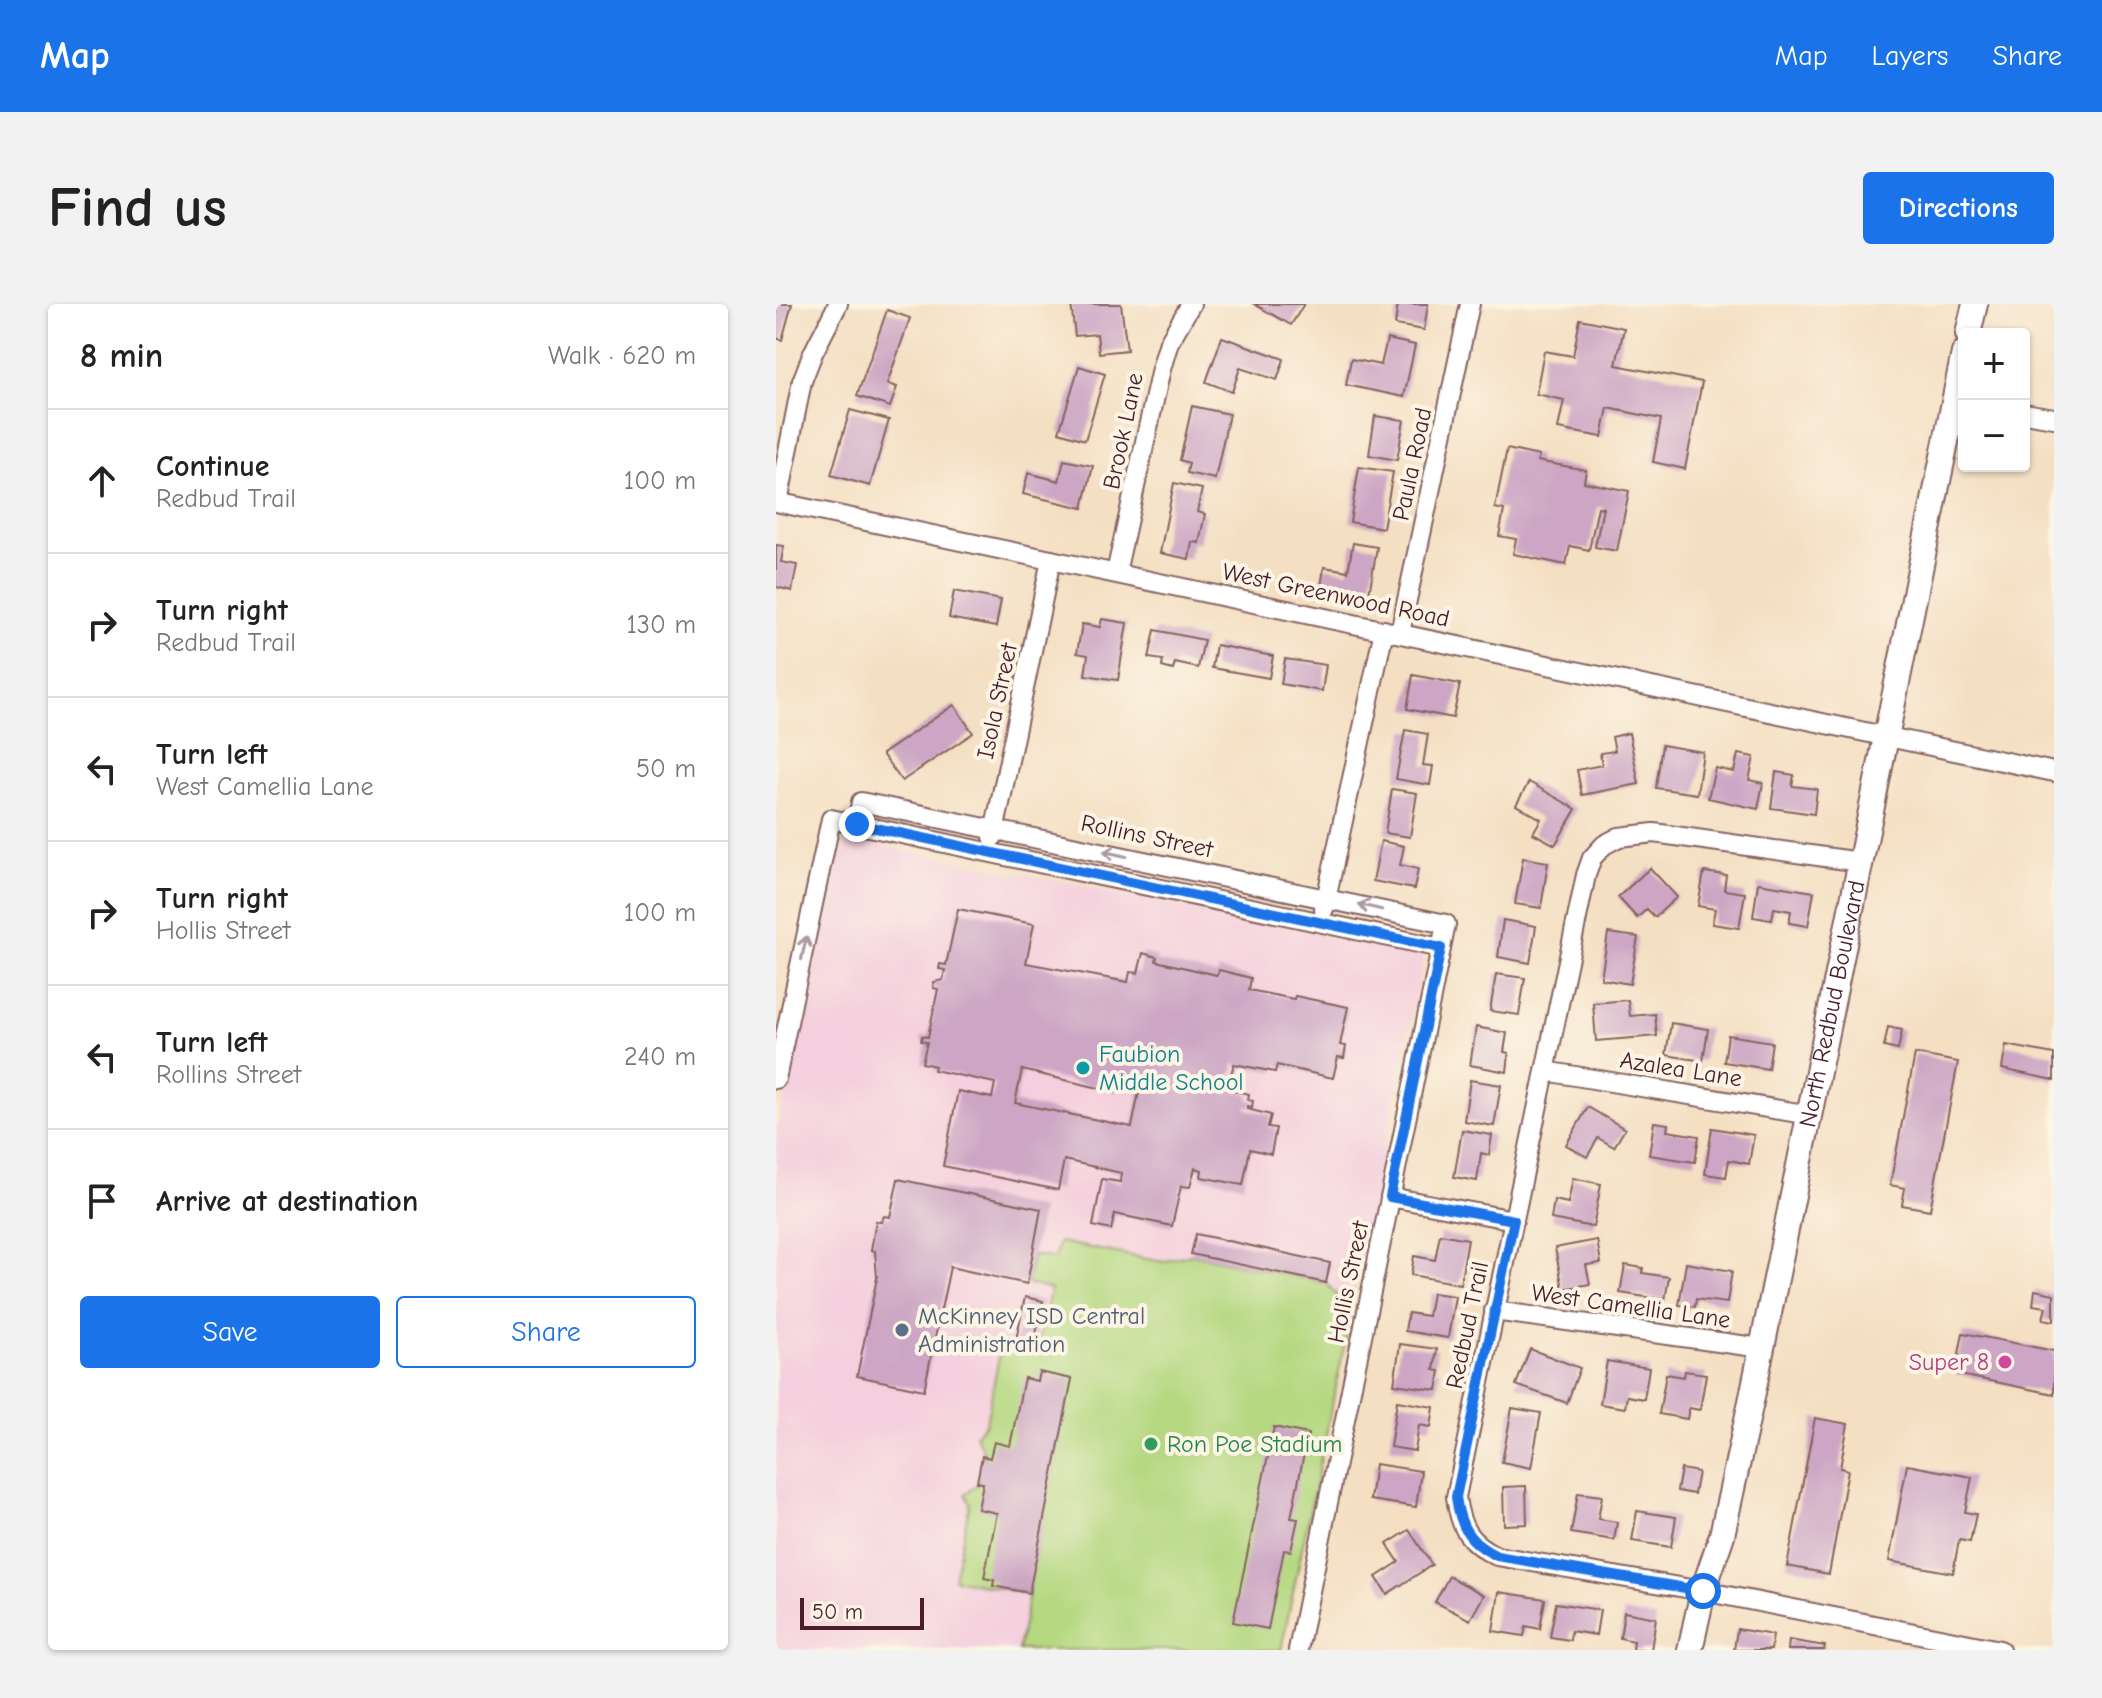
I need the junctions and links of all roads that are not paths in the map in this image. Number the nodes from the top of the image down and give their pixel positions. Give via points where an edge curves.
1 (838, 304) edge
2 (1191, 304) edge
3 (1470, 304) edge
4 (1975, 304) edge
5 (1969, 328) edge
6 (1958, 405) edge
7 (2030, 414) edge
8 (2054, 418) edge
9 (777, 502) edge
10 (1051, 560) junction
11 (1116, 573) junction
12 (1392, 631) junction
13 (1885, 737) junction
14 (2054, 772) edge
15 (857, 824) junction
16 (995, 829) junction
17 (990, 852) junction
18 (1860, 862) junction
19 (1327, 897) junction
20 (1321, 921) junction
21 (1446, 924) joint
22 (1441, 948) junction
23 (1545, 1071) junction
24 (776, 1079) edge
25 (1810, 1115) junction
26 (1390, 1197) junction
27 (1514, 1220) junction
28 (1494, 1311) junction
29 (1762, 1348) junction
30 (1703, 1591) junction
31 (1298, 1650) edge
32 (1690, 1650) edge
33 (2000, 1650) edge

1 - 9 street via 802,381
2 - 11 street, Brook Lane via 1169,342 1161,369
3 - 12 street, Paula Road
4 - 5 street
6 - 13 street, North Redbud Boulevard
7 - 8 street
9 - 10 street, West Greenwood Road
10 - 11 street, West Greenwood Road
10 - 16 street, Isola Street
11 - 12 street, West Greenwood Road
12 - 13 street, West Greenwood Road
12 - 19 street, Paula Road
13 - 14 street, West Greenwood Road
13 - 18 street, North Redbud Boulevard
15 - 16 street, Rollins Street via 861,802
15 - 17 street, Rollins Street
24 -> 15 street, Rollins Street via 831,819
16 - 17 street, Isola Street
19 -> 16 street, Rollins Street
17 - 20 street, Rollins Street
18 - 23 street, Redbud Trail via 1654,833 1619,837 1604,845 1586,875
18 - 25 street, North Redbud Boulevard
19 - 20 street, Paula Road
21 -> 19 street, Rollins Street
20 - 22 street, Rollins Street
21 - 22 street, Hollis Street
22 - 26 street, Hollis Street
23 - 25 street, Azalea Lane
23 - 27 street, Redbud Trail
25 - 29 street, North Redbud Boulevard
26 - 27 street
26 - 31 street, Hollis Street
27 - 28 street, Redbud Trail
28 - 29 street, West Camellia Lane
28 - 30 street, Redbud Trail via 1456,1497 1470,1540 1497,1556
29 - 30 street, North Redbud Boulevard via 1722,1535
30 - 32 street, North Redbud Boulevard
30 - 33 street, Redbud Trail

